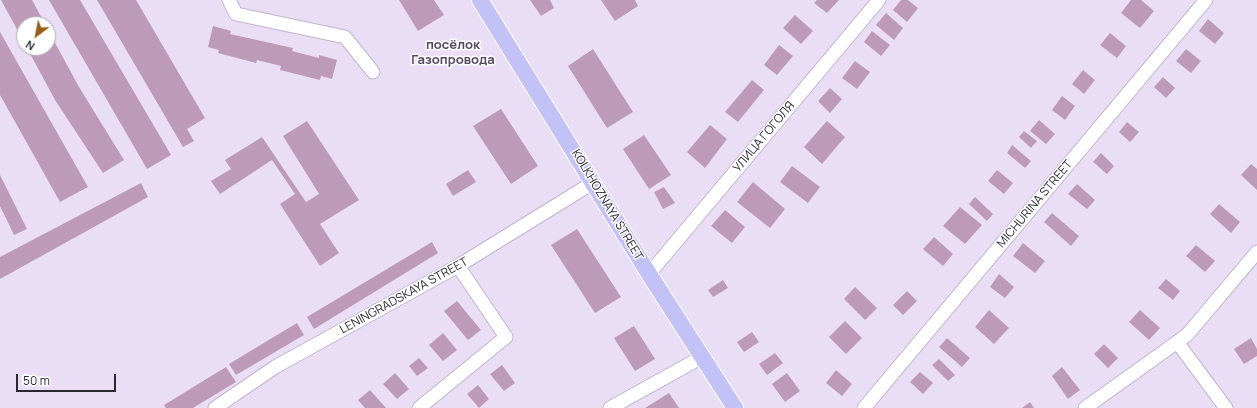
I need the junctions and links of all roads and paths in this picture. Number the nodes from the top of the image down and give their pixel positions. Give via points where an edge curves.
1 (229, 0) edge
2 (480, 0) edge
3 (879, 0) edge
4 (1206, 0) edge
5 (373, 72) dead end
6 (594, 182) junction
7 (1257, 252) edge
8 (458, 266) junction
9 (649, 274) junction
10 (1177, 342) junction
11 (702, 357) junction
12 (215, 408) edge
13 (419, 408) edge
14 (610, 408) edge
15 (735, 408) edge
16 (864, 408) edge
17 (1085, 408) edge
18 (1226, 408) edge

1 - 5 street via 236,14 345,37
2 - 6 main road, KOLKHOZNAYA STREET
3 - 9 street, УЛИЦА ГОГОЛЯ
4 - 16 street, MICHURINA STREET
6 - 8 street, LENINGRADSKAYA STREET
6 - 9 main road, KOLKHOZNAYA STREET
7 - 10 street via 1187,335
8 - 12 street, LENINGRADSKAYA STREET via 276,367
8 - 13 street via 506,337
9 - 11 main road, KOLKHOZNAYA STREET
10 - 17 street
10 - 18 street
11 - 14 street
11 - 15 main road, KOLKHOZNAYA STREET

